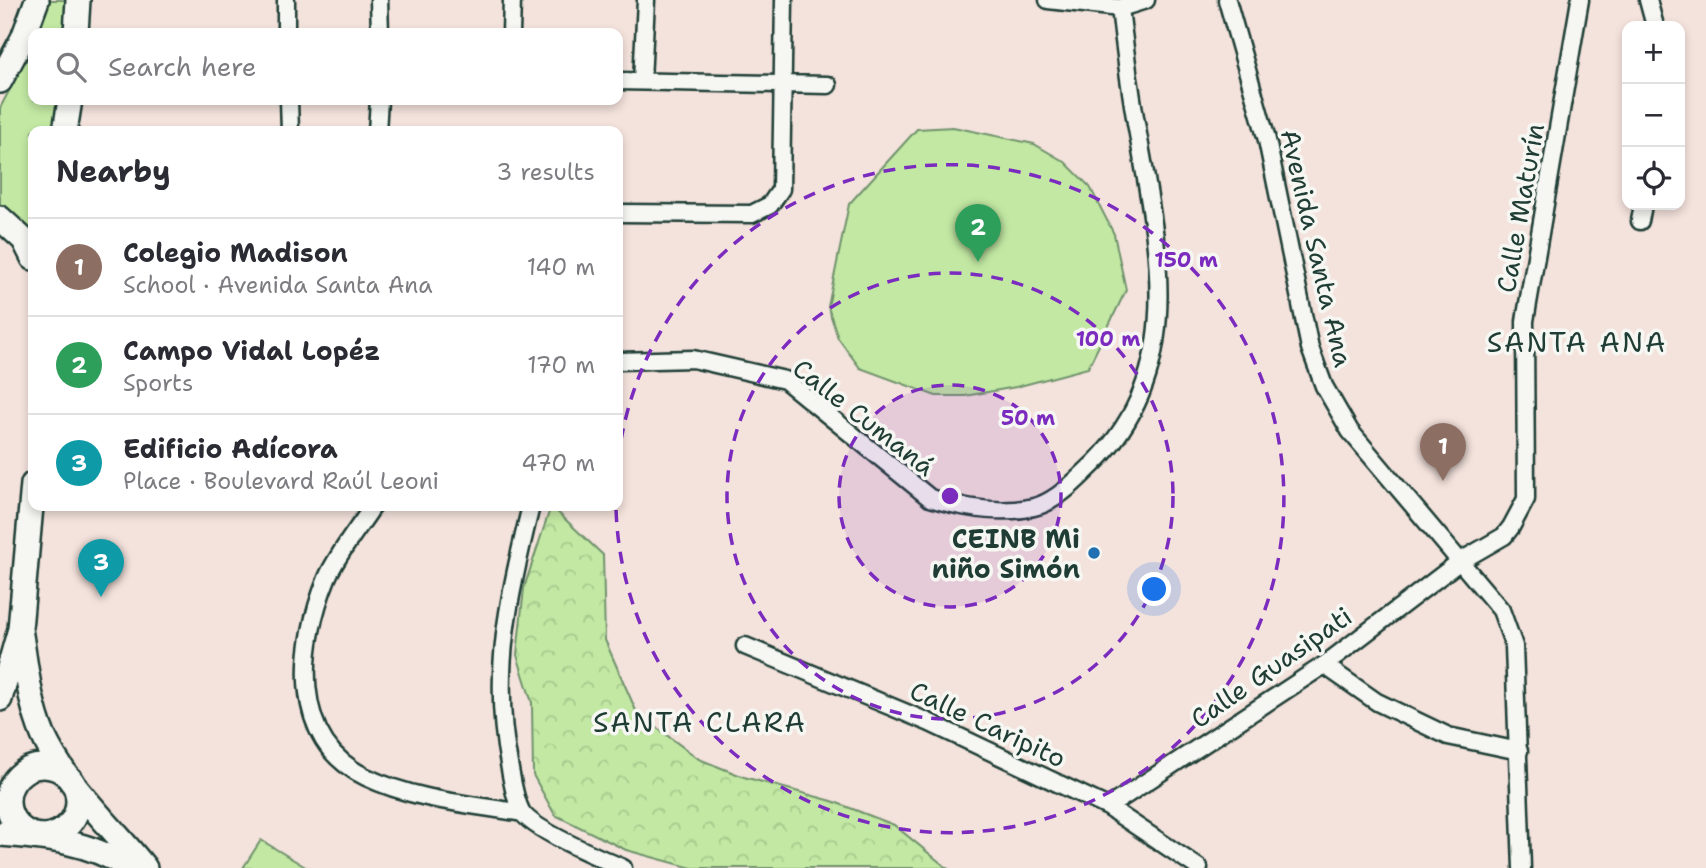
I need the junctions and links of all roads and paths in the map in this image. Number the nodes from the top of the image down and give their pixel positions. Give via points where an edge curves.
1 (37, 0) edge
2 (78, 0) edge
3 (286, 0) edge
4 (379, 0) edge
5 (512, 0) edge
6 (646, 0) edge
7 (784, 0) edge
8 (1048, 0) edge
9 (1146, 0) edge
10 (1227, 0) edge
11 (1580, 0) edge
12 (1648, 0) edge
13 (1120, 8) junction
14 (1654, 21) edge
15 (76, 28) edge
16 (286, 28) edge
17 (380, 28) edge
18 (510, 28) edge
19 (0, 81) edge
20 (623, 81) edge
21 (642, 81) junction
22 (782, 85) junction
23 (828, 85) dead end
24 (69, 105) edge
25 (289, 105) edge
26 (379, 105) edge
27 (66, 126) edge
28 (290, 126) edge
29 (377, 126) edge
30 (623, 213) edge
31 (0, 218) edge
32 (28, 250) edge
33 (623, 361) edge
34 (31, 511) edge
35 (370, 511) edge
36 (530, 511) edge
37 (1459, 562) junction
38 (20, 629) junction
39 (745, 646) dead end
40 (1324, 665) junction
41 (0, 699) edge
42 (1519, 751) junction
43 (71, 781) junction
44 (1108, 807) junction
45 (522, 813) junction
46 (0, 834) edge
47 (38, 836) junction
48 (129, 868) edge
49 (145, 868) edge
50 (623, 868) edge
51 (1199, 868) edge
52 (1522, 868) edge

1 - 19 street
2 - 15 street
3 - 16 street
4 - 17 street
5 - 18 street
6 - 21 street
7 - 22 street
8 - 13 street
9 - 13 street
10 - 37 street, Avenida Santa Ana via 1267,139 1310,348 1324,386 1350,431
11 - 37 street, Calle Maturín via 1525,321 1526,499 1504,536
12 - 14 street
13 - 33 street, Calle Cumaná via 1158,244 1160,299 1154,350 1136,407 1102,456 1069,487 1036,507 959,507 930,498 785,380 693,359
20 - 21 street
21 - 22 street
22 - 23 street
22 - 30 street via 781,189 770,205 752,214
24 - 27 street
25 - 28 street
26 - 29 street
31 - 32 street via 11,225
34 - 38 street
35 - 45 street via 328,576 312,621 306,655 313,725 335,755 363,776 405,793
36 - 45 street via 502,642 499,694
37 - 40 street, Calle Guasipati
37 - 42 street, Avenida Santa Ana via 1501,610 1514,646
38 - 41 street
38 - 43 street via 36,716
39 - 44 street, Calle Caripito via 928,722
40 - 42 street via 1377,702 1448,736
40 - 44 street, Calle Guasipati
42 - 52 street, Avenida Santa Ana
43 - 47 street via 78,804 73,819 61,831
43 - 47 street via 59,771 35,767 21,774 11,787 8,803 12,818 23,830
43 - 49 street
44 - 51 street, Calle Caripito
45 - 50 street via 572,846
46 - 47 street
47 - 48 street via 90,849

